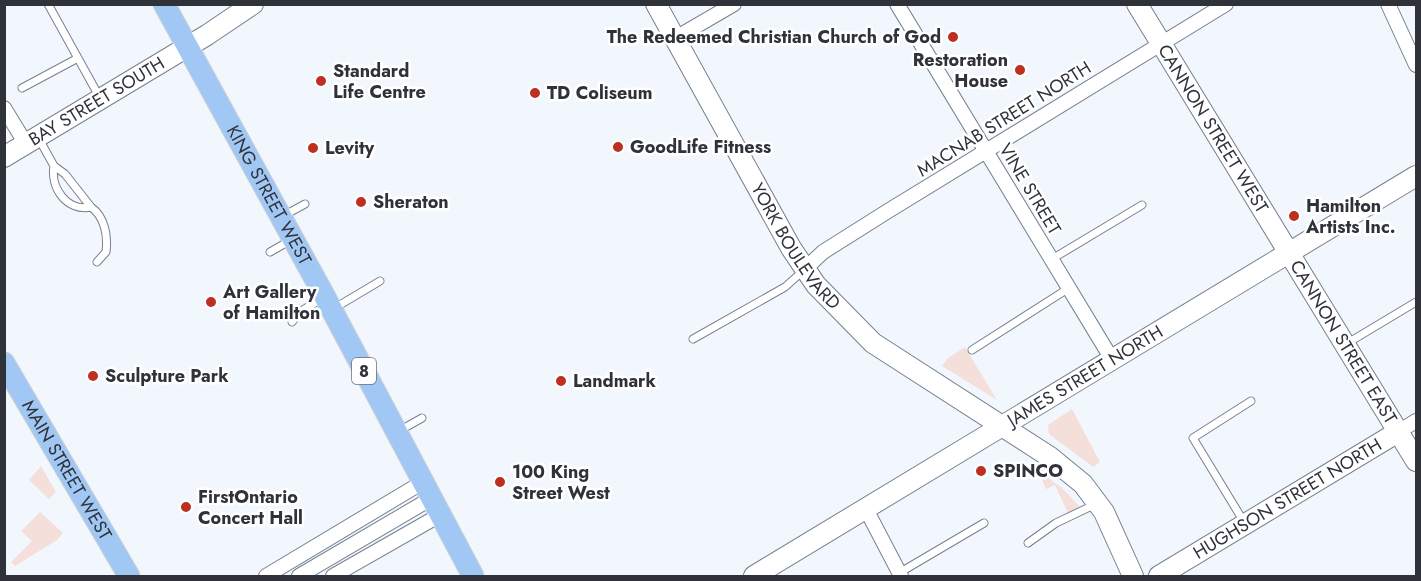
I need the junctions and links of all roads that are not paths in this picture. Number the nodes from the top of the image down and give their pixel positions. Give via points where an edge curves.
1 (48, 4) edge
2 (164, 4) edge
3 (253, 4) edge
4 (656, 4) edge
5 (734, 4) edge
6 (897, 4) edge
7 (1137, 4) edge
8 (1226, 4) edge
9 (1388, 4) edge
10 (674, 39) junction
11 (1161, 44) junction
12 (187, 46) junction
13 (78, 58) junction
14 (1416, 65) edge
15 (22, 88) dead end
16 (100, 98) junction
17 (4, 108) edge
18 (32, 141) junction
19 (986, 151) junction
20 (4, 157) edge
21 (54, 166) junction
22 (1416, 176) edge
23 (305, 204) dead end
24 (1142, 205) dead end
25 (91, 207) junction
26 (281, 217) junction
27 (293, 239) junction
28 (270, 252) dead end
29 (1290, 253) junction
30 (1052, 259) junction
31 (97, 262) dead end
32 (805, 269) junction
33 (380, 281) dead end
34 (1069, 288) junction
35 (1416, 302) edge
36 (328, 303) junction
37 (292, 322) dead end
38 (693, 339) dead end
39 (1346, 344) junction
40 (972, 350) dead end
41 (1113, 361) junction
42 (4, 363) edge
43 (1251, 401) dead end
44 (422, 418) dead end
45 (1416, 421) edge
46 (1003, 428) junction
47 (397, 432) junction
48 (1398, 432) junction
49 (1416, 461) edge
50 (432, 498) junction
51 (1098, 503) junction
52 (867, 511) junction
53 (984, 523) dead end
54 (1245, 525) junction
55 (1028, 543) dead end
56 (900, 575) edge
57 (129, 576) edge
58 (266, 576) edge
59 (299, 576) edge
60 (333, 576) edge
61 (473, 576) edge
62 (754, 576) edge
63 (1133, 576) edge
64 (1159, 576) edge

1 - 13 lane
2 - 12 main road, KING STREET WEST / 8
3 - 12 main road, BAY STREET SOUTH
4 - 10 main road, YORK BOULEVARD
5 - 10 street
6 - 19 street, VINE STREET
7 - 11 main road, CANNON STREET WEST
8 - 11 street, MACNAB STREET NORTH
9 - 14 street
10 - 32 main road, YORK BOULEVARD
11 - 19 street, MACNAB STREET NORTH
11 - 29 main road, CANNON STREET WEST
12 - 16 main road, BAY STREET SOUTH
12 - 26 main road, KING STREET WEST / 8
13 - 15 lane
13 - 16 lane
16 - 18 main road, BAY STREET SOUTH
17 - 18 street
18 - 20 main road, BAY STREET SOUTH
18 - 21 lane
19 - 30 street, VINE STREET
19 - 32 street, MACNAB STREET NORTH via 823,252
21 - 25 lane
21 - 25 lane via 55,184 66,201 76,208
22 - 29 main road, JAMES STREET NORTH
23 - 26 lane
24 - 30 lane
25 - 31 lane via 106,235 106,252
26 - 27 main road, KING STREET WEST / 8
27 - 28 lane
27 - 36 main road, KING STREET WEST / 8
29 - 39 main road, CANNON STREET EAST
29 - 41 main road, JAMES STREET NORTH
30 - 34 street, VINE STREET
32 - 38 lane via 785,287
32 - 46 main road, YORK BOULEVARD via 842,314 873,343
33 - 36 lane
34 - 40 lane
34 - 41 street, VINE STREET
35 - 39 lane
36 - 37 lane via 301,311
36 - 47 main road, KING STREET WEST / 8
39 - 48 main road, CANNON STREET EAST
41 - 46 main road, JAMES STREET NORTH
42 - 57 main road, MAIN STREET WEST
43 - 54 lane via 1193,438
44 - 47 lane
45 - 48 street, HUGHSON STREET NORTH
46 - 51 main road, YORK BOULEVARD via 1058,463
46 - 52 main road, JAMES STREET NORTH
47 - 50 main road, KING STREET WEST / 8
48 - 49 main road, CANNON STREET EAST
48 - 54 main road, HUGHSON STREET NORTH
50 - 58 street
50 - 59 street
50 - 60 street
50 - 61 main road, KING STREET WEST / 8
51 - 55 lane via 1056,523
51 - 63 main road, YORK BOULEVARD
52 - 56 street
52 - 62 main road, JAMES STREET NORTH
53 - 56 lane
54 - 64 main road, HUGHSON STREET NORTH

